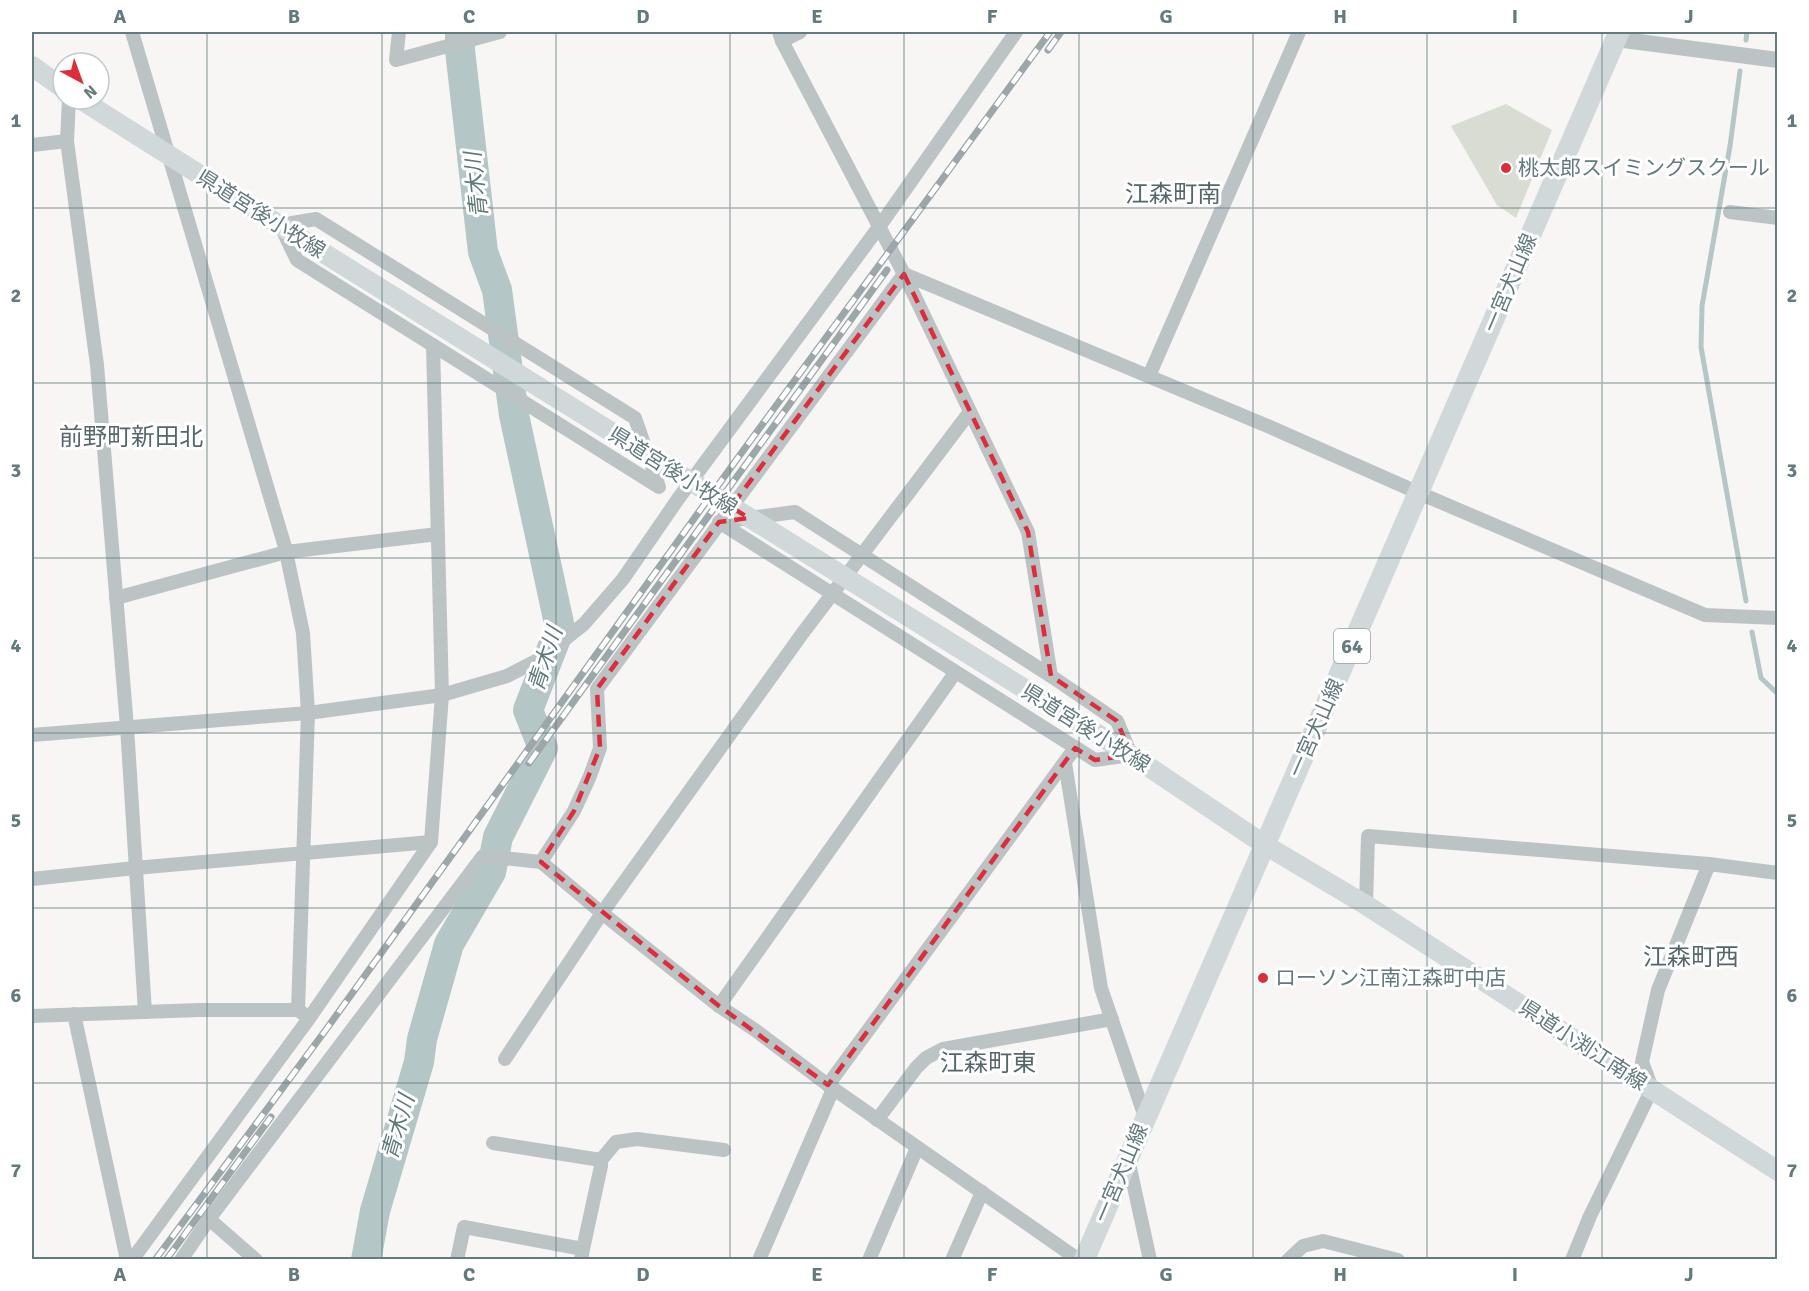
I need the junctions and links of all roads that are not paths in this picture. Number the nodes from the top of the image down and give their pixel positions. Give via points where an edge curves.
1 (132, 32) edge
2 (399, 32) edge
3 (500, 32) edge
4 (800, 32) edge
5 (1016, 32) edge
6 (1299, 32) edge
7 (1617, 35) edge
8 (781, 36) edge
9 (1778, 60) edge
10 (32, 66) edge
11 (51, 79) edge
12 (68, 111) edge
13 (99, 111) edge
14 (67, 141) junction
15 (32, 145) edge
16 (168, 154) junction
17 (1730, 212) dead end
18 (1778, 218) edge
19 (280, 225) junction
20 (879, 227) junction
21 (904, 274) junction
22 (434, 345) junction
23 (1149, 376) junction
24 (969, 413) junction
25 (659, 487) junction
26 (1419, 493) junction
27 (678, 499) junction
28 (719, 522) junction
29 (438, 534) junction
30 (286, 552) junction
31 (861, 556) junction
32 (831, 595) junction
33 (116, 598) junction
34 (1778, 618) edge
35 (956, 673) junction
36 (1051, 676) junction
37 (442, 695) junction
38 (308, 713) junction
39 (127, 727) junction
40 (32, 735) edge
41 (1076, 748) junction
42 (1131, 755) junction
43 (1065, 763) junction
44 (430, 842) junction
45 (1265, 845) junction
46 (303, 853) junction
47 (541, 862) junction
48 (1709, 864) junction
49 (135, 868) junction
50 (1778, 873) edge
51 (32, 879) edge
52 (1365, 905) junction
53 (602, 913) junction
54 (719, 1006) junction
55 (145, 1012) junction
56 (74, 1014) junction
57 (304, 1014) junction
58 (32, 1016) edge
59 (1112, 1019) junction
60 (505, 1059) dead end
61 (830, 1087) junction
62 (1652, 1089) junction
63 (1145, 1118) junction
64 (878, 1120) junction
65 (493, 1143) dead end
66 (917, 1148) junction
67 (724, 1150) dead end
68 (1128, 1157) junction
69 (601, 1160) junction
70 (1778, 1171) edge
71 (982, 1192) junction
72 (209, 1220) junction
73 (582, 1254) edge
74 (127, 1260) edge
75 (132, 1260) edge
76 (181, 1260) edge
77 (256, 1260) edge
78 (457, 1260) edge
79 (759, 1260) edge
80 (869, 1260) edge
81 (952, 1260) edge
82 (1078, 1260) edge
83 (1084, 1260) edge
84 (1150, 1260) edge
85 (1288, 1260) edge
86 (1398, 1260) edge
87 (1572, 1260) edge

1 - 16 street
2 - 3 street via 396,60
4 - 8 street
5 - 20 street
6 - 23 street
7 - 9 street
7 - 26 main road, 一宮犬山線 / 64
8 - 20 street
10 - 11 main road
12 - 14 street
13 - 16 main road, 県道宮後小牧線
14 - 15 street
14 - 33 street via 97,365
16 - 19 main road, 県道宮後小牧線
16 - 30 street
17 - 18 street
19 - 22 street via 297,260
19 - 25 street via 316,219 635,418
19 - 42 main road, 県道宮後小牧線
20 - 21 street
20 - 27 street
21 - 23 street
21 - 24 street
21 - 28 street
22 - 25 street
22 - 29 street
23 - 26 street
24 - 31 street
24 - 36 street via 1028,532
25 - 27 street
26 - 34 street via 1705,615
26 - 45 main road, 一宮犬山線 / 64
27 - 37 street via 623,579 584,624 540,660 507,676
28 - 31 street via 795,512
28 - 32 street
28 - 47 street via 597,689 600,748 574,811
29 - 30 street
29 - 37 street
30 - 33 street
30 - 38 street via 303,633
31 - 32 street
31 - 36 street
32 - 35 street
32 - 53 street
33 - 39 street
35 - 41 street
35 - 54 street
36 - 42 street via 1117,721
37 - 38 street
37 - 44 street
38 - 39 street
38 - 46 street
39 - 40 street
39 - 49 street
41 - 42 street via 1095,760
41 - 43 street
42 - 45 main road, 県道宮後小牧線
43 - 59 street via 1095,956
43 - 61 street
44 - 46 street
44 - 57 street
45 - 52 main road, 県道小渕江南線
45 - 63 main road, 一宮犬山線 / 64
46 - 49 street
46 - 57 street
47 - 53 street
47 - 72 street via 483,856
48 - 50 street
48 - 52 street via 1368,836
48 - 62 street via 1658,990 1642,1062
49 - 51 street
49 - 55 street
52 - 62 main road, 県道小渕江南線
53 - 54 street
53 - 60 street
54 - 61 street
55 - 56 street
55 - 57 street
56 - 58 street
56 - 74 street
57 - 75 street
59 - 63 street
59 - 64 street via 943,1049 916,1068
61 - 64 street
61 - 79 street
62 - 70 main road, 県道小渕江南線
62 - 87 street
63 - 68 main road, 一宮犬山線 / 64
64 - 66 street
65 - 69 street
66 - 71 street
66 - 80 street
67 - 69 street via 637,1139 616,1142
68 - 83 main road, 一宮犬山線 / 64
68 - 84 street
69 - 73 street
71 - 81 street
71 - 82 street
72 - 76 street
72 - 77 street
73 - 78 street via 464,1227
85 - 86 street via 1303,1246 1323,1241

